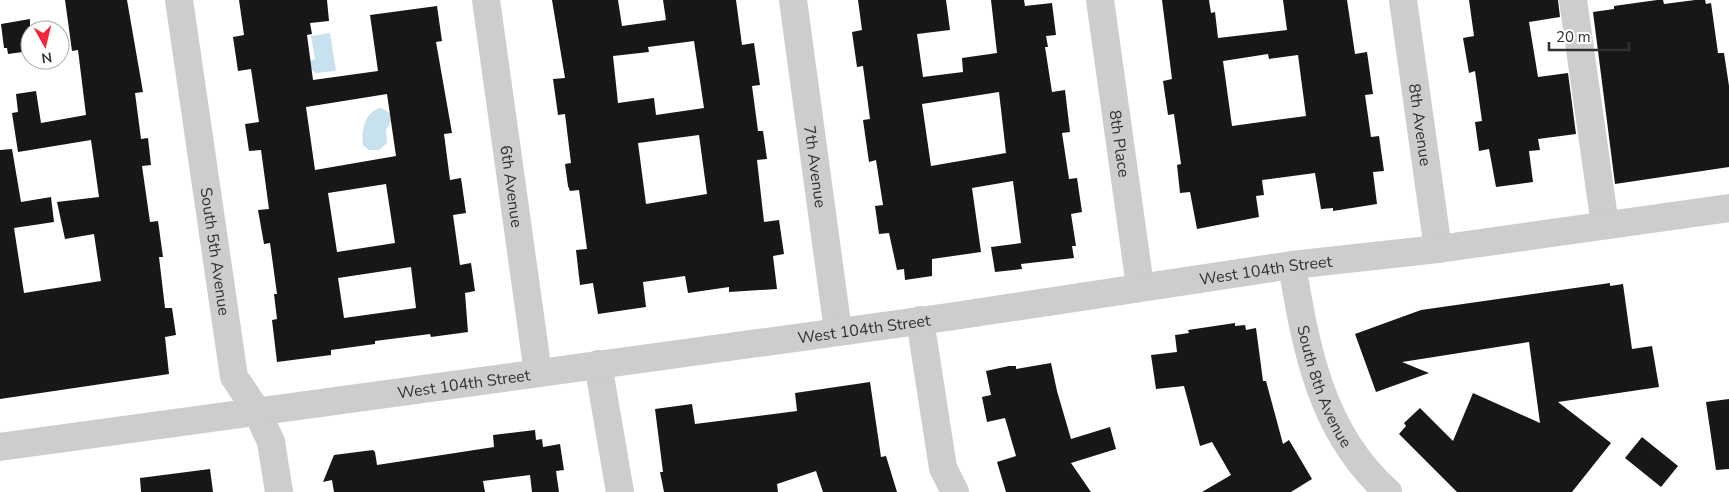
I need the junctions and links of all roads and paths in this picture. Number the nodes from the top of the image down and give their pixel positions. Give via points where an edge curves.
1 (180, 0) edge
2 (486, 0) edge
3 (792, 0) edge
4 (1100, 0) edge
5 (1403, 0) edge
6 (1573, 0) edge
7 (1729, 208) edge
8 (1605, 225) junction
9 (1438, 249) junction
10 (1292, 265) junction
11 (1140, 286) junction
12 (920, 320) junction
13 (838, 331) junction
14 (598, 364) junction
15 (538, 372) junction
16 (257, 411) junction
17 (0, 447) edge
18 (278, 492) edge
19 (620, 492) edge
20 (955, 492) edge
21 (1388, 492) edge

1 - 16 street, South 5th Avenue via 234,377
2 - 15 street, 6th Avenue
3 - 13 street, 7th Avenue
4 - 11 street, 8th Place
5 - 9 street, 8th Avenue
6 - 8 street
7 - 8 street, West 104th Street
8 - 9 street, West 104th Street
9 - 10 street, West 104th Street
10 - 11 street, West 104th Street
10 - 21 street, South 8th Avenue via 1305,342 1321,393 1344,442
11 - 12 street, West 104th Street
12 - 13 street, West 104th Street
12 - 20 street via 944,468
13 - 14 street, West 104th Street
14 - 15 street, West 104th Street
14 - 19 street
15 - 16 street, West 104th Street
16 - 17 street, West 104th Street
16 - 18 street, South 5th Avenue via 272,442

